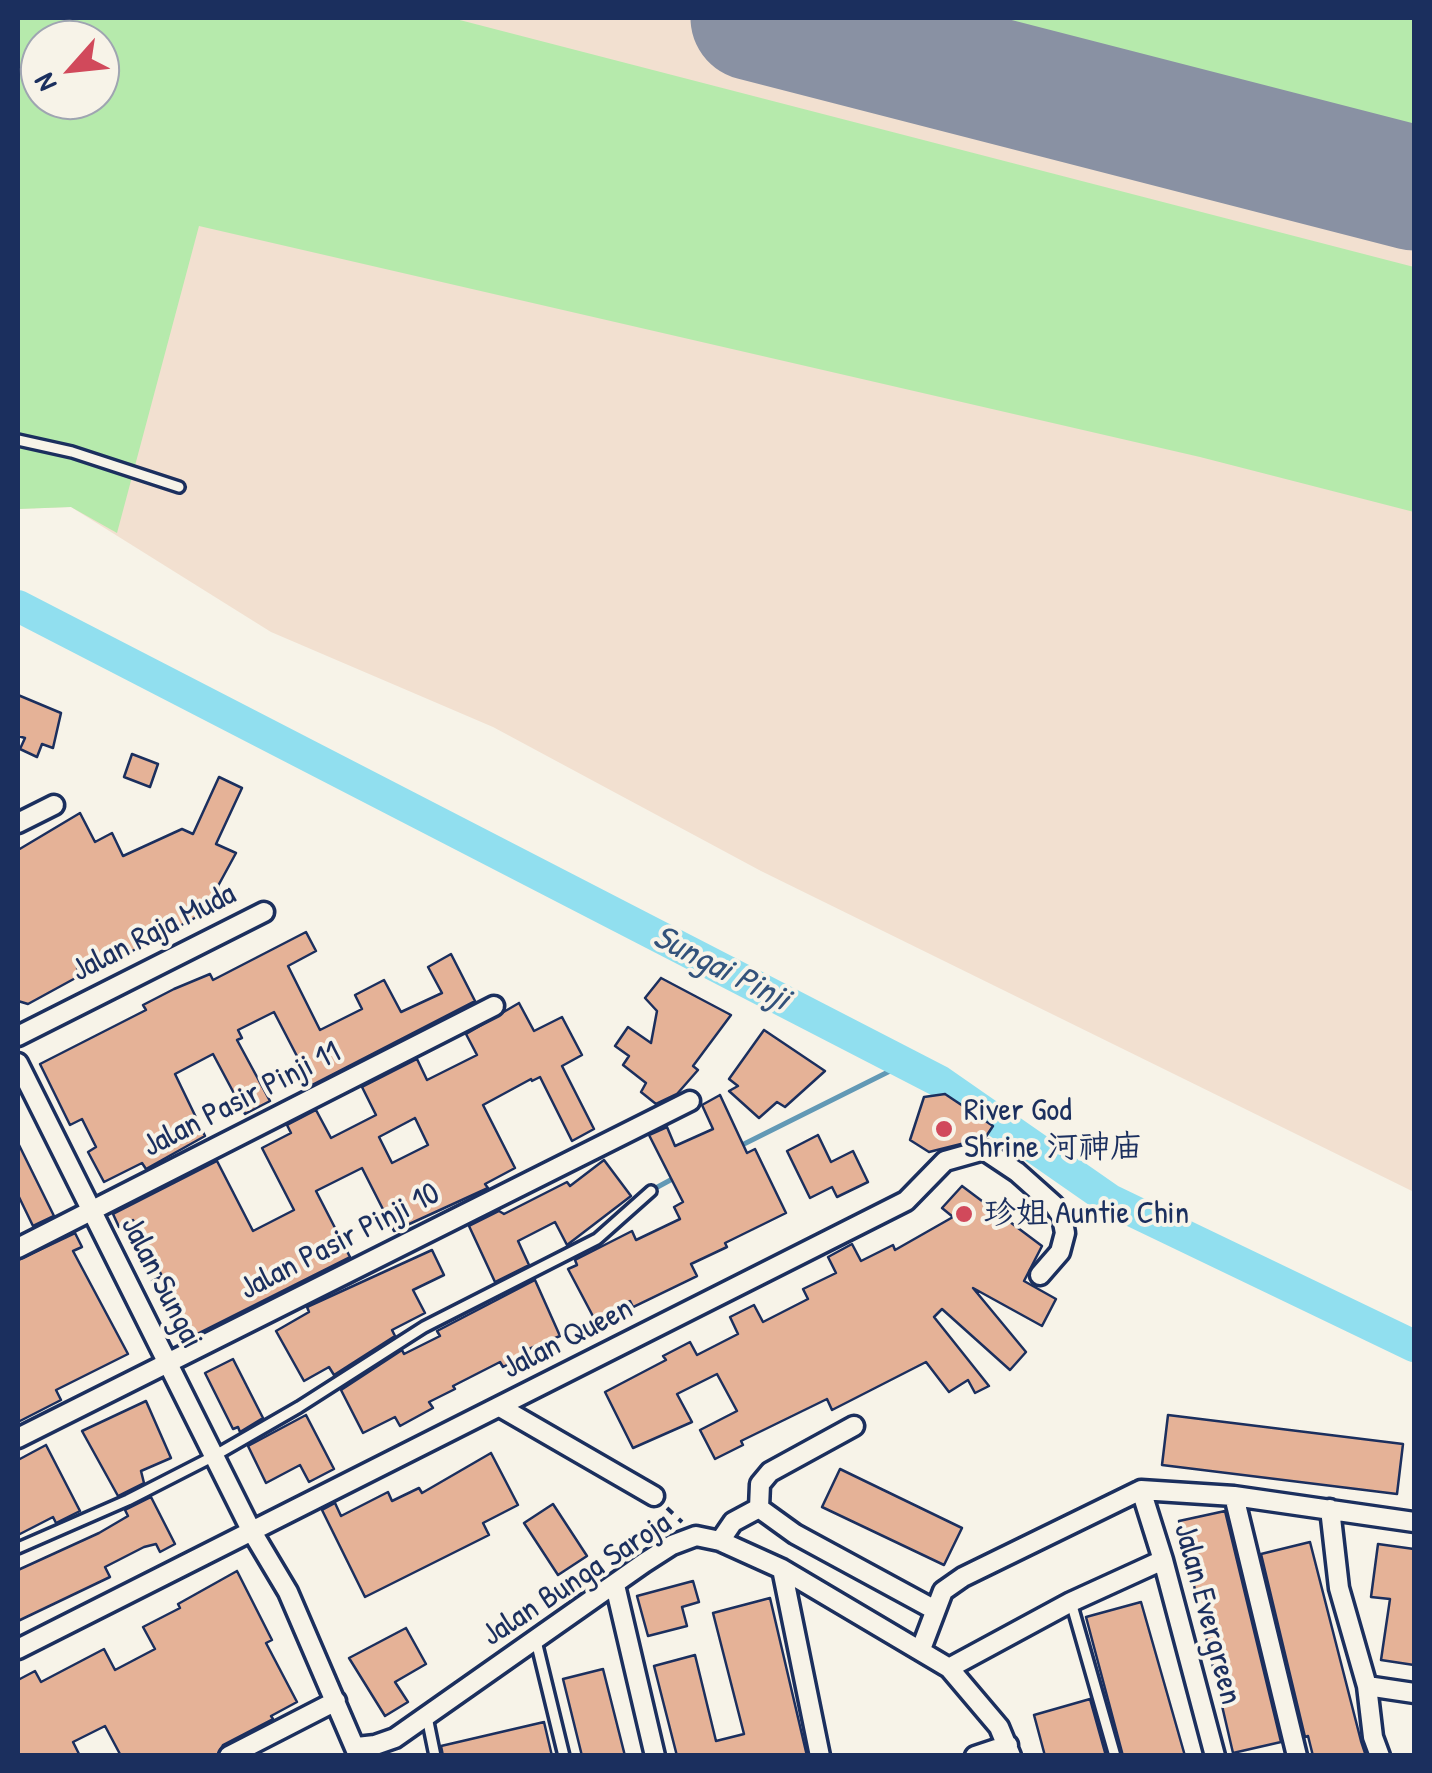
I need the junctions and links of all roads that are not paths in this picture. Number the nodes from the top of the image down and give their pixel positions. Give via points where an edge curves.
1 (18, 440) edge
2 (179, 487) dead end
3 (54, 804) dead end
4 (18, 824) edge
5 (264, 912) dead end
6 (494, 1006) dead end
7 (18, 1036) edge
8 (18, 1063) edge
9 (690, 1101) dead end
10 (652, 1190) dead end
11 (91, 1210) junction
12 (18, 1248) edge
13 (1040, 1275) dead end
14 (167, 1362) junction
15 (500, 1406) junction
16 (854, 1426) dead end
17 (18, 1438) edge
18 (214, 1456) junction
19 (1140, 1490) junction
20 (654, 1496) road end
21 (1234, 1496) junction
22 (760, 1508) junction
23 (1330, 1509) junction
24 (1414, 1522) edge
25 (251, 1530) junction
26 (720, 1541) junction
27 (18, 1548) edge
28 (1163, 1560) junction
29 (782, 1569) junction
30 (615, 1585) junction
31 (1071, 1602) junction
32 (935, 1610) junction
33 (536, 1641) junction
34 (18, 1649) edge
35 (921, 1649) junction
36 (949, 1668) junction
37 (1368, 1686) junction
38 (1414, 1693) edge
39 (336, 1701) junction
40 (427, 1716) junction
41 (1010, 1750) edge
42 (357, 1751) edge
43 (229, 1756) edge
44 (434, 1756) edge
45 (564, 1756) edge
46 (655, 1756) edge
47 (820, 1756) edge
48 (975, 1756) edge
49 (1115, 1756) edge
50 (1215, 1756) edge
51 (1297, 1756) edge
52 (1380, 1756) edge

1 - 2 lane
3 - 4 street
5 - 7 street, Jalan Raja Muda
6 - 11 street, Jalan Pasir Pinji 11
8 - 11 street, Jalan Sungai
9 - 14 street, Jalan Pasir Pinji 10
10 - 18 lane via 597,1239 424,1328
11 - 12 street, Jalan Pasir Pinji 11
11 - 14 street, Jalan Sungai
13 - 15 street, Jalan Queen via 1060,1252 1062,1218 1040,1190 984,1150 945,1161 906,1201
14 - 17 street, Jalan Pasir Pinji 10
14 - 18 street, Jalan Sungai
15 - 20 street
15 - 25 street, Jalan Queen
16 - 22 street via 770,1472 760,1484
18 - 25 street, Jalan Sungai
18 - 27 lane
19 - 21 street
19 - 28 street, Jalan Evergreen
19 - 32 street via 963,1577 943,1591
21 - 23 street
21 - 51 street
22 - 26 street via 733,1522
22 - 32 street
23 - 24 street
23 - 37 street via 1339,1588
25 - 34 street, Jalan Queen
25 - 39 street, Jalan Sungai via 278,1571
26 - 29 street, Jalan Bunga Saroja
26 - 30 street, Jalan Bunga Saroja via 696,1536 672,1545
28 - 31 street
28 - 50 street, Jalan Evergreen
29 - 35 street, Jalan Bunga Saroja
29 - 47 street
30 - 33 street, Jalan Bunga Saroja
30 - 46 street
31 - 36 street
31 - 49 lane
32 - 35 street
33 - 40 street, Jalan Bunga Saroja
33 - 45 lane
35 - 36 street, Jalan Bunga Saroja
36 - 41 street, Jalan Bunga Saroja via 999,1726
37 - 38 street
37 - 52 street
39 - 42 street, Jalan Sungai
39 - 43 street
40 - 42 street, Jalan Bunga Saroja via 395,1738
40 - 44 lane
41 - 48 street

